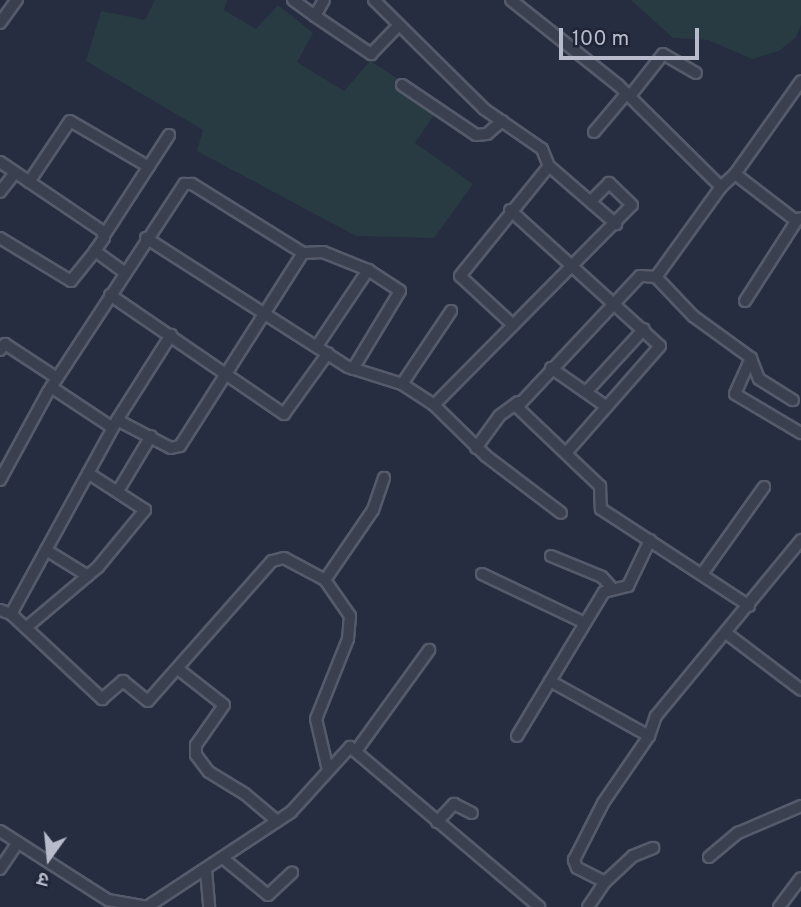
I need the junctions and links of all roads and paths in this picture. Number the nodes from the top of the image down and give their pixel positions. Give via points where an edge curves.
1 (17, 0) edge
2 (293, 0) edge
3 (324, 0) edge
4 (374, 0) edge
5 (511, 0) edge
6 (315, 16) junction
7 (0, 23) edge
8 (399, 25) junction
9 (696, 73) dead end
10 (801, 81) edge
11 (402, 85) dead end
12 (629, 95) junction
13 (502, 121) junction
14 (594, 132) dead end
15 (169, 135) dead end
16 (0, 162) edge
17 (549, 166) junction
18 (149, 167) junction
19 (15, 173) junction
20 (736, 174) junction
21 (29, 182) junction
22 (721, 187) junction
23 (0, 192) edge
24 (591, 201) junction
25 (510, 210) junction
26 (799, 219) edge
27 (617, 224) junction
28 (105, 234) junction
29 (0, 238) edge
30 (146, 238) junction
31 (95, 251) junction
32 (303, 253) junction
33 (575, 267) junction
34 (368, 270) junction
35 (124, 272) junction
36 (656, 277) junction
37 (110, 295) junction
38 (613, 301) junction
39 (745, 302) dead end
40 (265, 311) junction
41 (452, 311) dead end
42 (513, 325) junction
43 (644, 329) junction
44 (171, 335) junction
45 (317, 346) junction
46 (0, 350) edge
47 (328, 354) junction
48 (752, 361) junction
49 (551, 368) junction
50 (353, 369) junction
51 (226, 371) junction
52 (54, 383) junction
53 (402, 383) junction
54 (587, 391) junction
55 (793, 400) dead end
56 (518, 402) junction
57 (434, 405) junction
58 (604, 405) junction
59 (115, 424) junction
60 (801, 433) edge
61 (150, 436) junction
62 (476, 447) junction
63 (566, 453) junction
64 (88, 473) junction
65 (384, 478) dead end
66 (0, 480) edge
67 (764, 486) dead end
68 (118, 491) junction
69 (561, 513) dead end
70 (650, 540) junction
71 (801, 540) edge
72 (46, 550) junction
73 (551, 556) dead end
74 (482, 574) dead end
75 (702, 574) junction
76 (88, 576) junction
77 (325, 580) junction
78 (611, 587) junction
79 (749, 606) junction
80 (0, 610) edge
81 (11, 614) junction
82 (585, 623) junction
83 (28, 626) junction
84 (726, 633) junction
85 (429, 650) dead end
86 (178, 669) junction
87 (550, 681) junction
88 (801, 690) edge
89 (517, 736) dead end
90 (649, 736) junction
91 (356, 751) junction
92 (328, 770) junction
93 (801, 806) edge
94 (472, 813) dead end
95 (276, 821) junction
96 (437, 822) junction
97 (0, 831) edge
98 (17, 844) junction
99 (653, 848) dead end
100 (709, 857) dead end
101 (224, 859) junction
102 (0, 869) edge
103 (206, 870) junction
104 (292, 873) dead end
105 (801, 878) edge
106 (605, 882) junction
107 (209, 907) edge
108 (538, 907) edge
109 (588, 907) edge
110 (779, 907) edge

1 - 7 street
2 - 6 street
3 - 6 street
4 - 8 street
5 - 12 street
6 - 8 street via 371,54
8 - 13 street
9 - 12 street via 671,54 663,54
10 - 20 street
11 - 13 street via 476,135 487,134
12 - 14 street
12 - 22 street
13 - 17 street via 542,149
15 - 18 street
16 - 19 street
17 - 24 street
17 - 25 street
18 - 21 street via 70,121
18 - 28 street
19 - 21 street
19 - 23 street
20 - 22 street
20 - 26 street
21 - 28 street
22 - 36 street
24 - 27 street
24 - 27 street via 605,184 612,183 632,202
25 - 33 street
25 - 42 street via 460,276
26 - 39 street
27 - 33 street
28 - 31 street
29 - 31 street via 71,281
30 - 32 street via 179,188 192,184
30 - 35 street
30 - 40 street
31 - 35 street
32 - 34 street via 323,252
32 - 40 street
33 - 38 street
33 - 42 street
34 - 45 street
34 - 50 street via 398,288 400,296
35 - 37 street
36 - 38 street via 640,276
36 - 48 street via 693,316
37 - 44 street
37 - 52 street
38 - 43 street
38 - 49 street
40 - 45 street
40 - 51 street
41 - 53 street
42 - 57 street
43 - 54 street
43 - 58 street via 659,348
44 - 51 street
44 - 59 street
45 - 47 street
46 - 52 street via 5,344
47 - 50 street
47 - 51 street via 284,414
48 - 55 street via 759,379
48 - 60 street via 734,394
49 - 54 street
49 - 56 street
50 - 53 street
51 - 61 street via 180,446 171,448
52 - 59 street
52 - 66 street
53 - 57 street
54 - 58 street
56 - 62 street via 499,416
56 - 63 street via 520,411
57 - 62 street
58 - 63 street
59 - 61 street
59 - 64 street
61 - 68 street
62 - 69 street
63 - 70 street via 602,488 598,506
64 - 68 street
64 - 72 street
65 - 77 street via 373,510
67 - 75 street
68 - 76 street via 146,508
70 - 75 street
70 - 78 street via 628,586
71 - 79 street
72 - 76 street
72 - 81 street
73 - 78 street via 602,577
74 - 82 street
75 - 79 street
76 - 83 street
77 - 86 street via 278,557
77 - 92 street via 345,606 351,629 316,719
78 - 82 street
79 - 84 street
80 - 81 street
81 - 83 street
82 - 87 street
83 - 86 street via 102,699 123,681 144,699 152,699
84 - 88 street
84 - 90 street via 656,716
85 - 91 street
86 - 95 street via 224,705 196,745 196,755 209,772
87 - 89 street
87 - 90 street
90 - 106 street via 603,803 574,860 577,868
91 - 92 street via 348,746
91 - 96 street
92 - 95 street
93 - 100 street via 738,833
94 - 96 street via 454,804
95 - 101 street
96 - 108 street
97 - 98 street
98 - 102 street
98 - 103 street via 108,900 137,907 147,907
99 - 106 street via 633,856
101 - 103 street
101 - 104 street via 268,895
103 - 107 street
105 - 110 street
106 - 109 street

